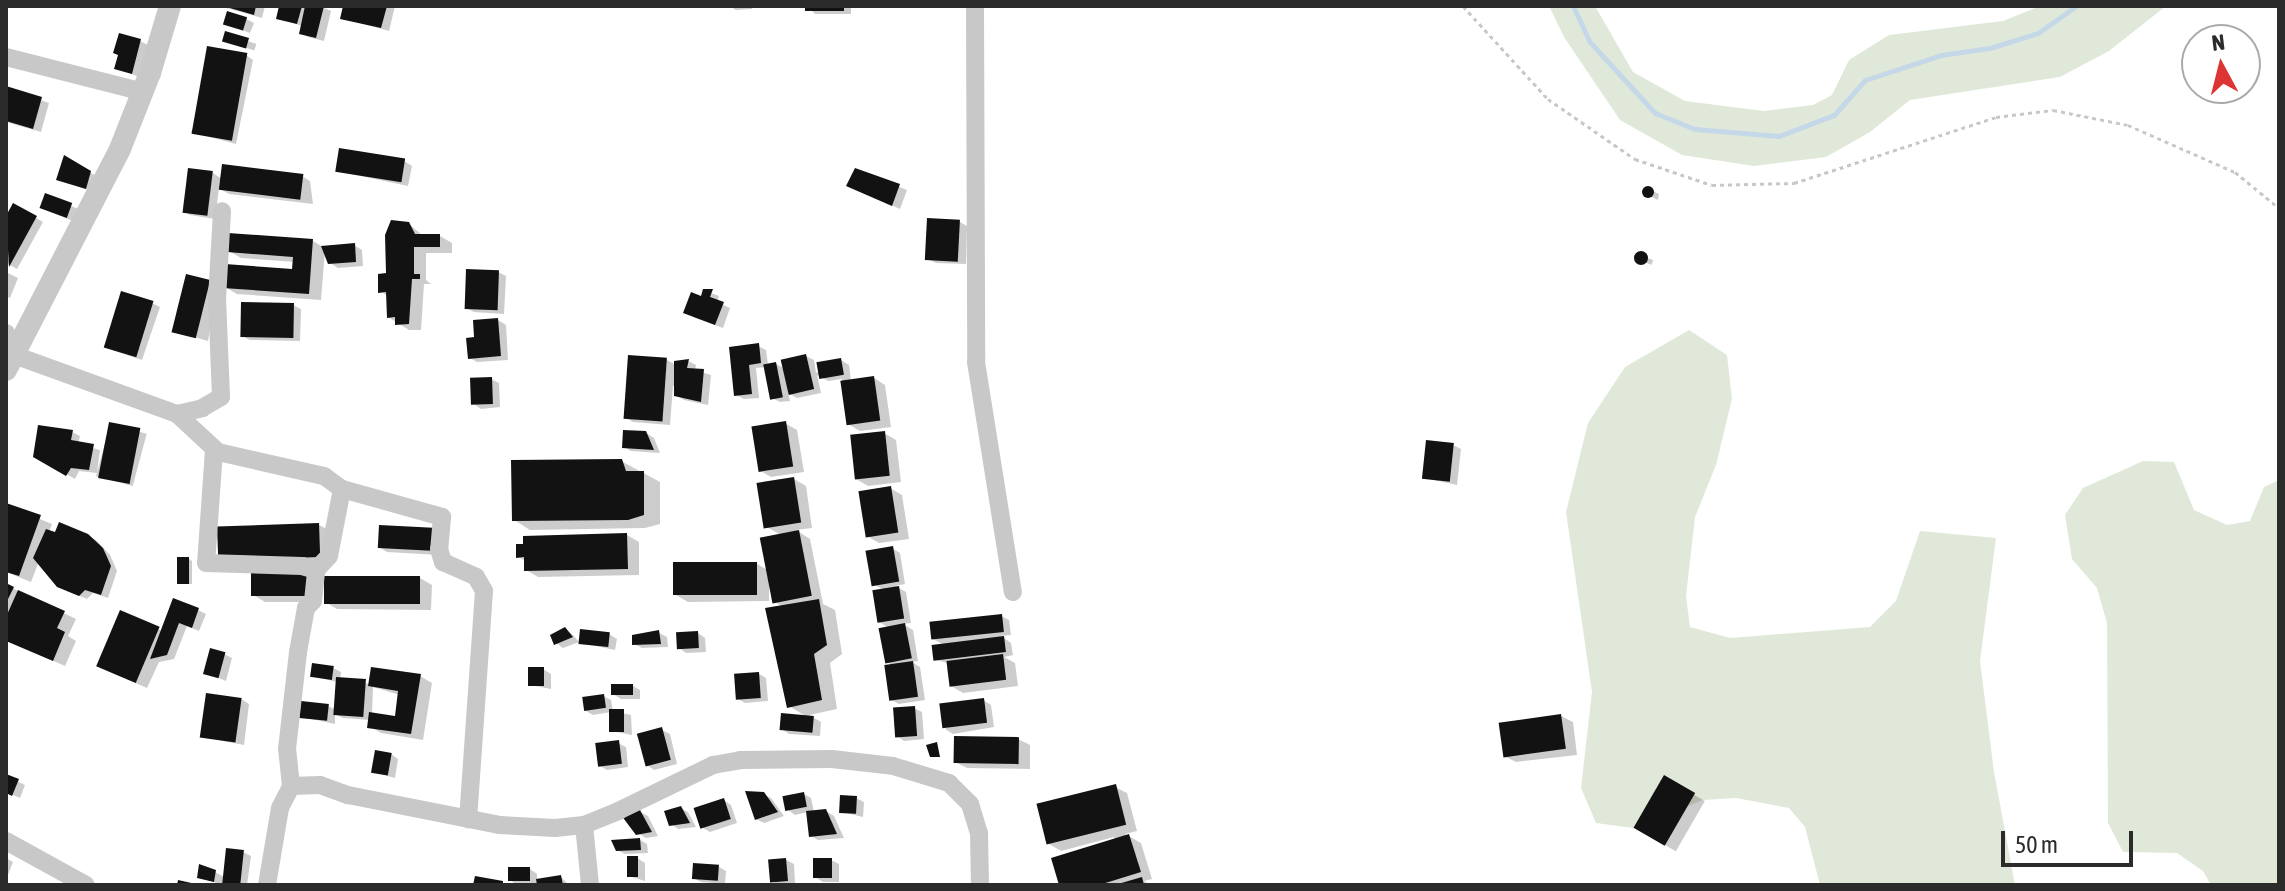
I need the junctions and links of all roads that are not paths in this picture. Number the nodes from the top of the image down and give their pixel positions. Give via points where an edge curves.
1 (170, 6) edge
2 (975, 6) edge
3 (6, 57) edge
4 (143, 92) junction
5 (222, 211) dead end
6 (6, 333) edge
7 (10, 363) edge
8 (177, 414) junction
9 (214, 450) junction
10 (342, 489) junction
11 (316, 570) junction
12 (1013, 592) dead end
13 (291, 786) junction
14 (468, 819) junction
15 (584, 825) junction
16 (6, 841) edge
17 (86, 885) edge
18 (267, 885) edge
19 (590, 885) edge
20 (980, 885) edge

1 - 4 street
2 - 12 street via 976,362
3 - 4 street
4 - 7 street via 120,149
5 - 8 street via 217,324 221,397
6 - 7 street
7 - 8 street
8 - 9 street
9 - 10 street via 324,476
9 - 11 street via 206,563
10 - 11 street via 329,556
10 - 14 street via 442,517 443,562 476,577 484,591
11 - 13 street via 298,652 287,749
13 - 14 street via 320,785
13 - 18 street via 280,808
14 - 15 street via 555,828
15 - 19 street
15 - 20 street via 713,765 832,759 893,766 949,783 970,804 979,833
16 - 17 street

